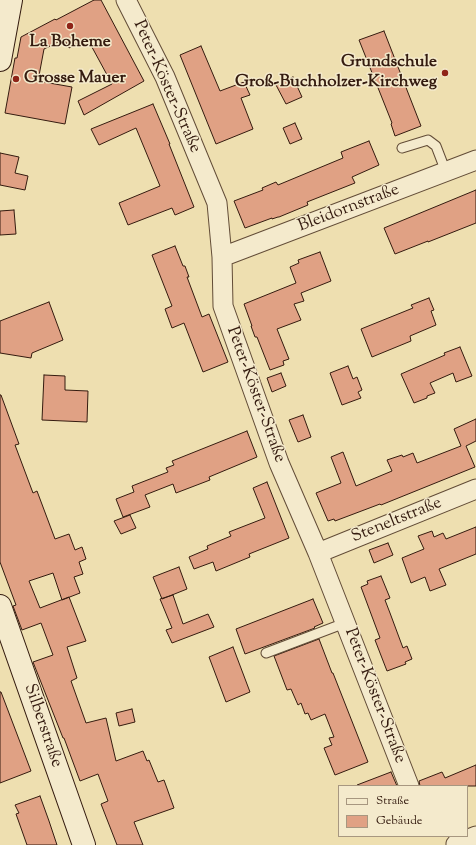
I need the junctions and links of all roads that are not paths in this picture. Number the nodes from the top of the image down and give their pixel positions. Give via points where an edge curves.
1 (11, 0) edge
2 (126, 0) edge
3 (0, 60) edge
4 (402, 148) dead end
5 (476, 160) edge
6 (446, 172) junction
7 (222, 257) junction
8 (476, 489) edge
9 (318, 553) junction
10 (0, 606) edge
11 (345, 623) junction
12 (266, 652) dead end
13 (409, 785) edge
14 (476, 836) edge
15 (451, 842) edge
16 (84, 845) edge

1 - 3 street
2 - 7 street, Peter-Köster-Straße via 165,77 217,203
4 - 6 lane via 428,140 436,146
5 - 6 street, Bleidornstraße
6 - 7 street, Bleidornstraße
7 - 9 street, Peter-Köster-Straße via 223,306 280,463
8 - 9 street, Steneltstraße
9 - 11 street, Peter-Köster-Straße
10 - 16 street, Silberstraße
11 - 12 lane
11 - 13 street, Peter-Köster-Straße
14 - 15 street

